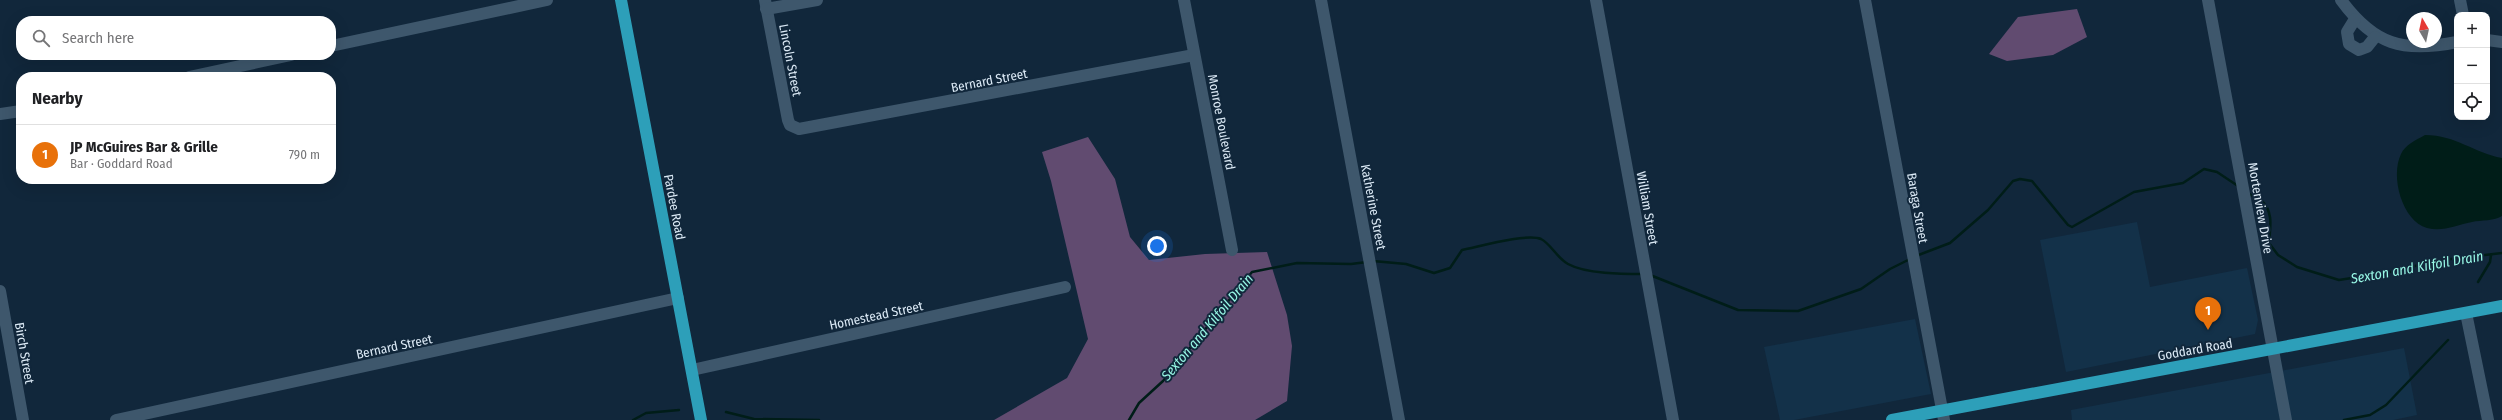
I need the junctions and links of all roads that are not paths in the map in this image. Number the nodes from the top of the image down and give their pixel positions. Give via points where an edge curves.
1 (547, 0) edge
2 (621, 0) edge
3 (817, 0) edge
4 (1321, 0) edge
5 (1596, 0) edge
6 (1865, 0) edge
7 (2208, 0) edge
8 (2341, 0) edge
9 (2460, 0) edge
10 (1187, 1) edge
11 (766, 5) edge
12 (2462, 12) edge
13 (2355, 19) junction
14 (2375, 37) junction
15 (2490, 40) edge
16 (2454, 42) edge
17 (2502, 42) edge
18 (336, 45) edge
19 (1194, 55) junction
20 (268, 60) edge
21 (212, 72) edge
22 (16, 112) edge
23 (0, 114) edge
24 (790, 125) joint
25 (1232, 250) dead end
26 (1065, 287) dead end
27 (0, 292) edge
28 (678, 298) junction
29 (2502, 306) edge
30 (2466, 313) junction
31 (2274, 349) junction
32 (692, 370) junction
33 (1943, 415) edge
34 (23, 420) edge
35 (116, 420) edge
36 (701, 420) edge
37 (1399, 420) edge
38 (1673, 420) edge
39 (1892, 420) edge
40 (2286, 420) edge
41 (2488, 420) edge

1 - 18 street
2 - 28 main road, Pardee Road
3 - 11 street
4 - 37 street, Katherine Street
5 - 38 street, William Street
6 - 33 street, Baraga Street
7 - 31 street, Mortenview Drive
8 - 13 street
9 - 12 street
10 - 19 street, Monroe Boulevard
11 - 24 street, Lincoln Street
13 - 14 street
13 - 14 street via 2347,32 2349,44 2359,50 2367,47
14 - 16 street via 2418,47
15 - 17 street
19 - 24 street, Bernard Street via 805,129
19 - 25 street, Monroe Boulevard
20 - 21 street
22 - 23 street
26 - 32 street, Homestead Street
27 - 34 street, Birch Street
28 - 32 main road, Pardee Road
28 - 35 street, Bernard Street
29 - 30 main road, Goddard Road
30 - 31 main road, Goddard Road
30 - 41 street
31 - 33 main road, Goddard Road
31 - 40 street, Mortenview Drive
32 - 36 main road, Pardee Road
33 - 39 main road, Goddard Road

